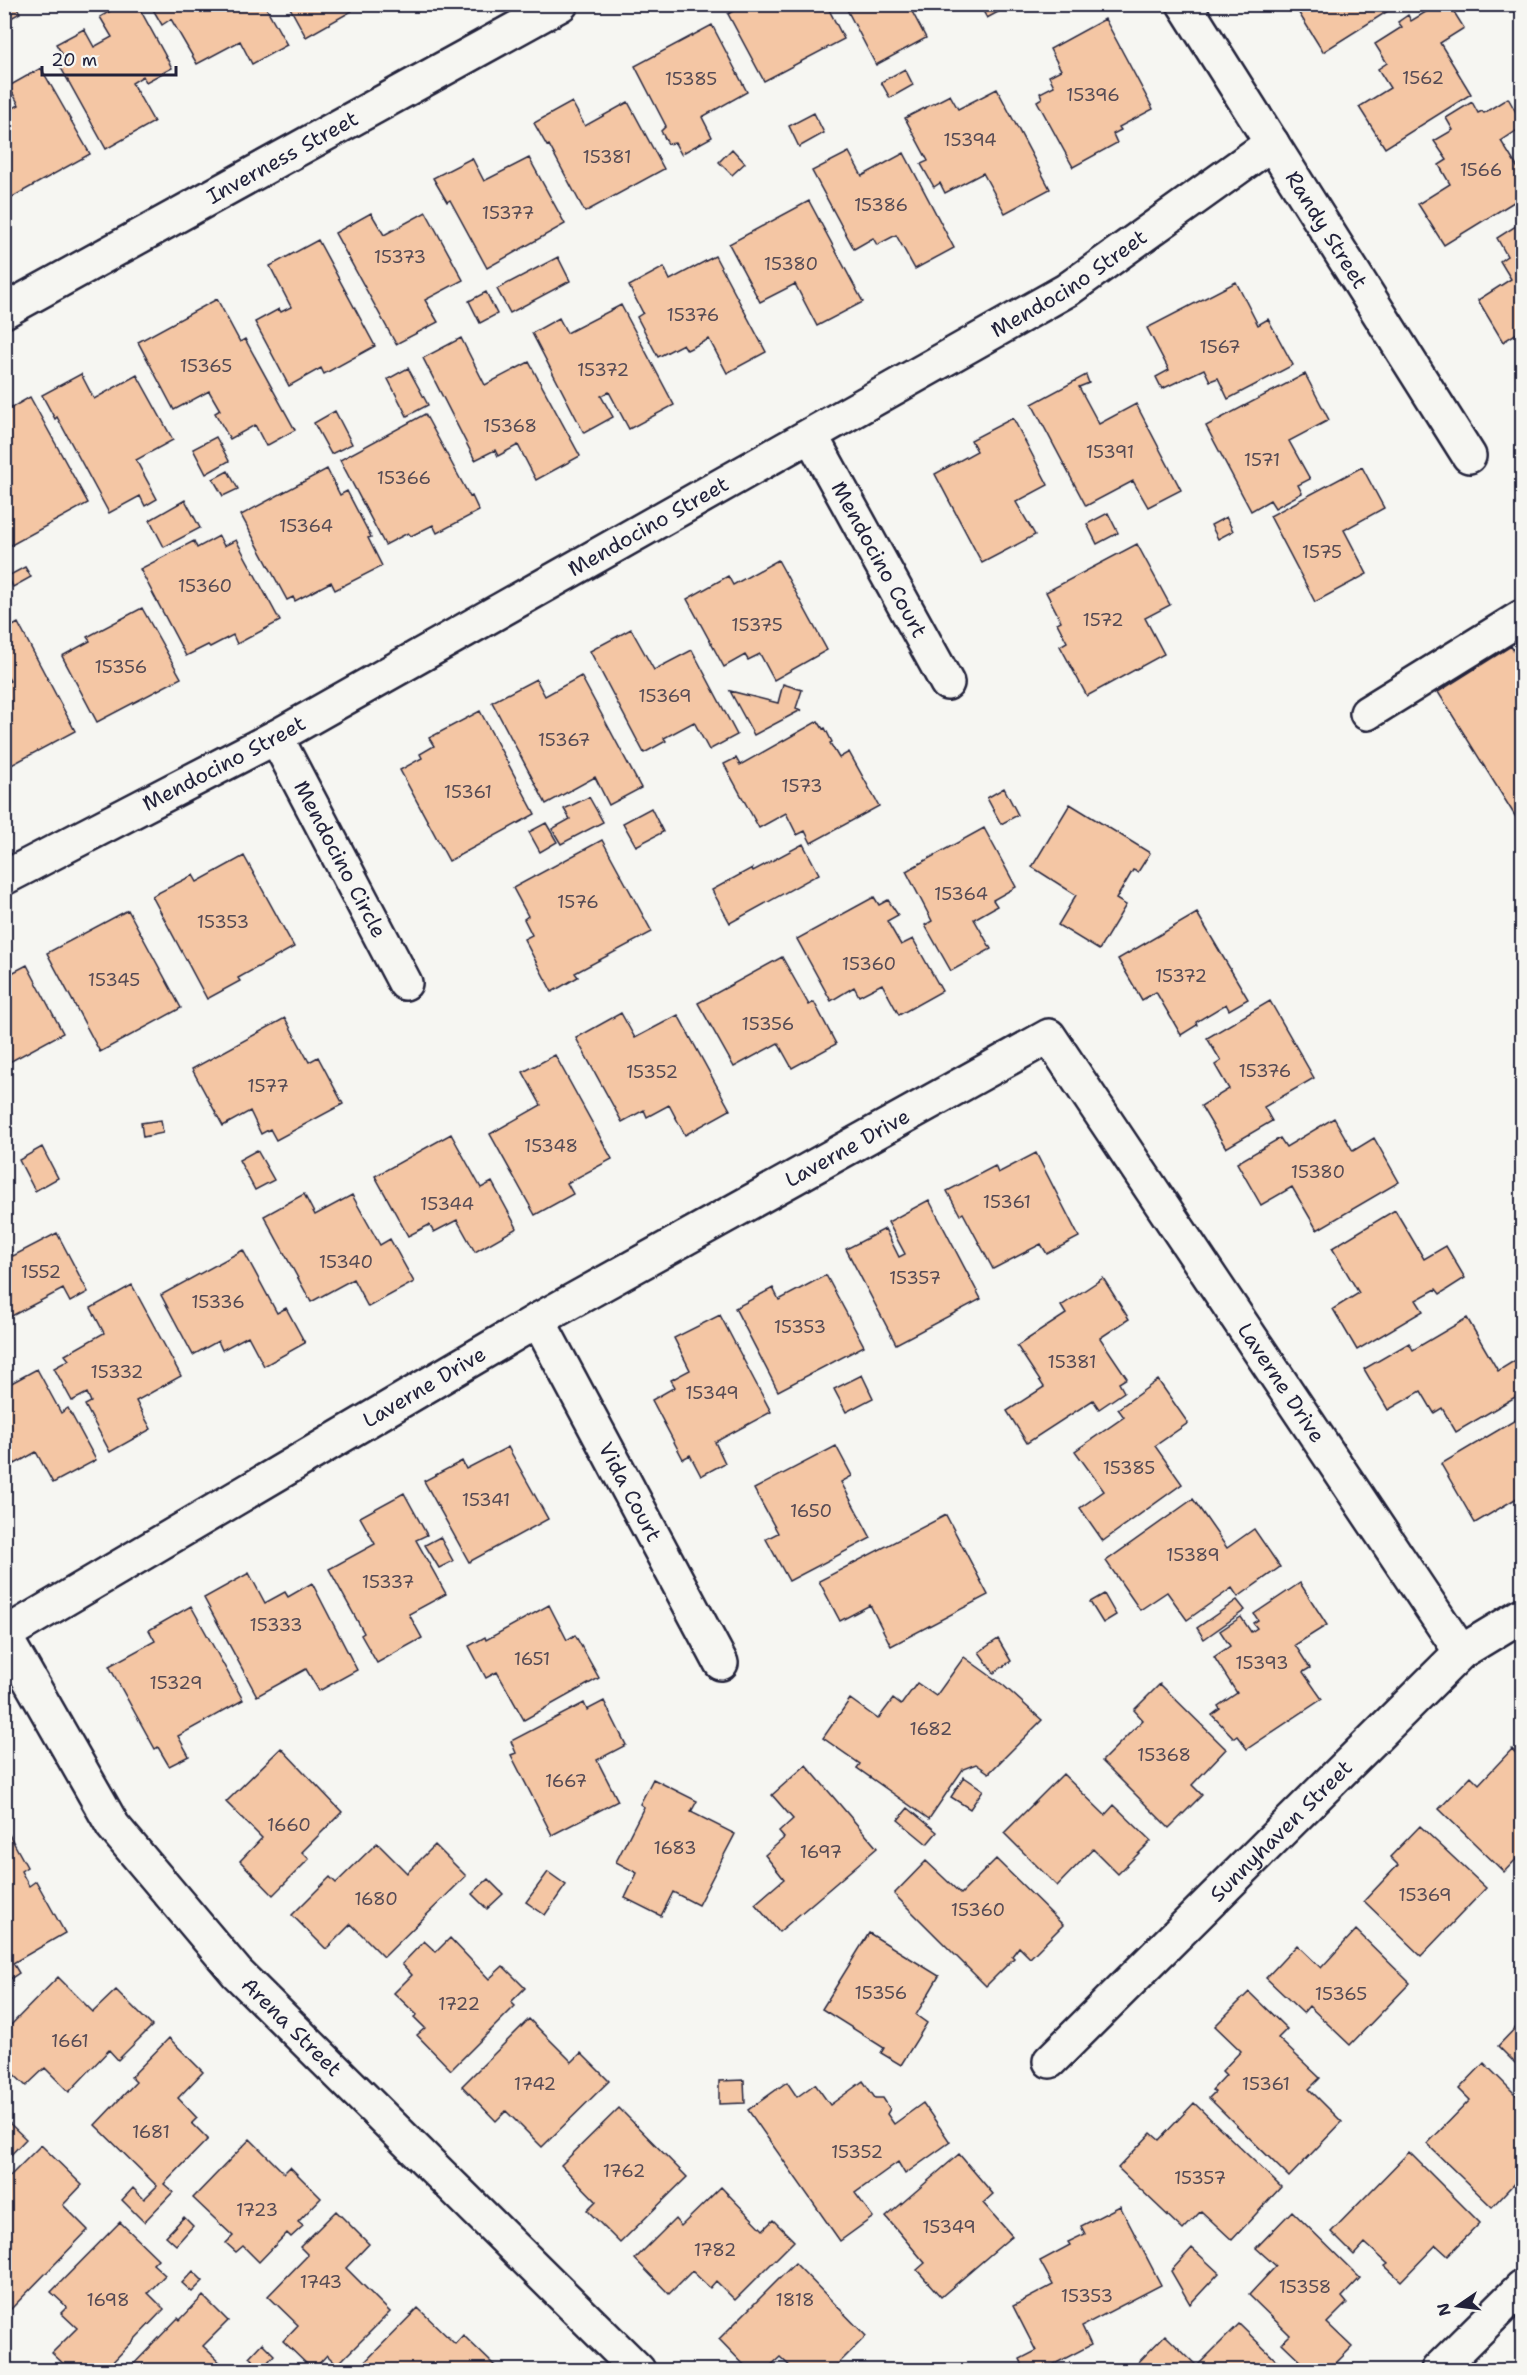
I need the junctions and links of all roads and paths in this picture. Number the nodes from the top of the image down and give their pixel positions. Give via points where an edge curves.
1 (561, 4) edge
2 (1184, 4) edge
3 (1272, 142) junction
4 (4, 311) edge
5 (811, 436) junction
6 (1469, 456) dead end
7 (1522, 616) edge
8 (947, 683) dead end
9 (1367, 713) dead end
10 (276, 737) junction
11 (4, 878) edge
12 (405, 983) dead end
13 (538, 1320) junction
14 (1522, 1615) edge
15 (5, 1635) edge
16 (1461, 1652) junction
17 (722, 1663) dead end
18 (1050, 2061) dead end
19 (1522, 2287) edge
20 (638, 2370) edge
21 (1438, 2370) edge

1 - 4 street, Inverness Street
2 - 3 street, Randy Street
3 - 5 street, Mendocino Street via 1067,290
3 - 6 street, Randy Street
5 - 8 street, Mendocino Court
5 - 10 street, Mendocino Street
7 - 9 street
10 - 11 street, Mendocino Street
10 - 12 street, Mendocino Circle
13 - 15 street, Laverne Drive
13 - 16 street, Laverne Drive via 1049,1036
13 - 17 street, Vida Court
14 - 16 street, Sunnyhaven Street
15 - 20 street, Arena Street via 113,1826 237,1973
16 - 18 street, Sunnyhaven Street
19 - 21 street

